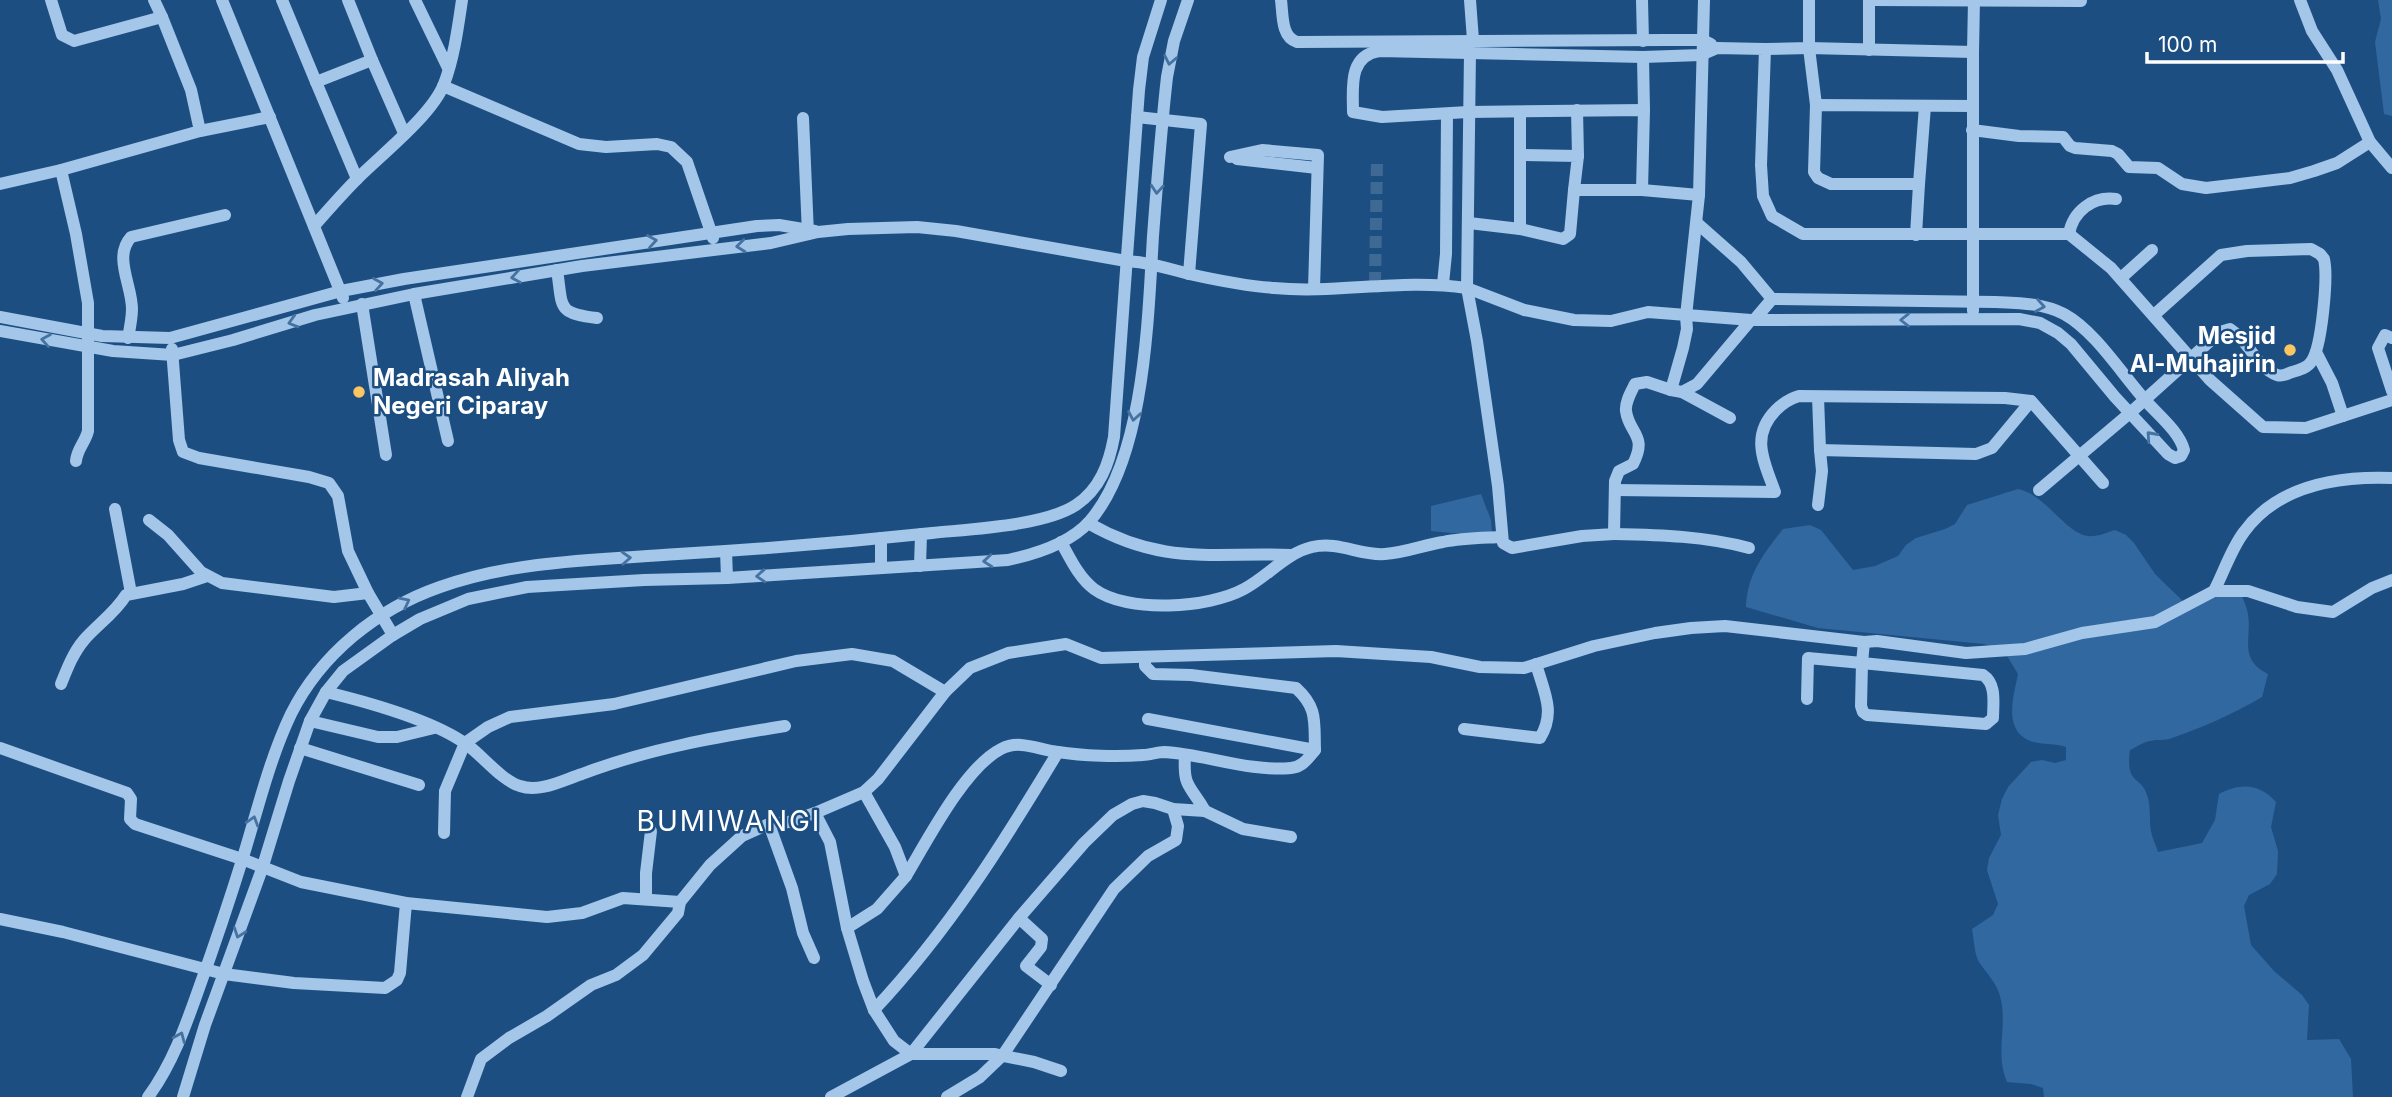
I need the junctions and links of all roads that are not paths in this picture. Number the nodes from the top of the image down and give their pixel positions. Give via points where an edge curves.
1 (51, 0) edge
2 (154, 0) edge
3 (222, 0) edge
4 (282, 0) edge
5 (348, 0) edge
6 (415, 0) edge
7 (462, 0) edge
8 (1161, 0) edge
9 (1188, 0) edge
10 (1281, 0) edge
11 (1470, 0) edge
12 (1643, 0) edge
13 (1704, 0) edge
14 (1809, 0) edge
15 (1871, 0) edge
16 (2300, 0) edge
17 (1974, 1) edge
18 (2081, 1) edge
19 (162, 17) junction
20 (1703, 40) junction
21 (1643, 41) junction
22 (1472, 46) junction
23 (1717, 48) junction
24 (1765, 48) junction
25 (1809, 48) junction
26 (1869, 50) junction
27 (1973, 52) junction
28 (1701, 55) junction
29 (1643, 57) junction
30 (372, 60) junction
31 (448, 68) junction
32 (316, 82) junction
33 (443, 86) junction
34 (1816, 105) junction
35 (1925, 106) junction
36 (1973, 106) junction
37 (1577, 110) junction
38 (1644, 110) junction
39 (1468, 112) junction
40 (1520, 112) junction
41 (1447, 114) junction
42 (270, 117) junction
43 (803, 118) dead end
44 (1150, 120) junction
45 (1972, 130) junction
46 (200, 131) junction
47 (404, 134) junction
48 (2370, 142) junction
49 (1521, 155) junction
50 (1578, 156) junction
51 (1317, 168) junction
52 (2392, 168) edge
53 (61, 170) junction
54 (357, 179) junction
55 (0, 184) edge
56 (1919, 184) junction
57 (1574, 190) junction
58 (1642, 190) junction
59 (1699, 195) junction
60 (2116, 199) dead end
61 (225, 215) dead end
62 (1469, 223) junction
63 (1698, 224) junction
64 (314, 226) junction
65 (1520, 229) junction
66 (811, 231) junction
67 (710, 232) junction
68 (1974, 234) junction
69 (2068, 234) junction
70 (1916, 235) junction
71 (1468, 238) junction
72 (617, 246) junction
73 (716, 248) junction
74 (2152, 250) dead end
75 (1446, 254) junction
76 (618, 261) junction
77 (1139, 262) junction
78 (557, 270) junction
79 (1189, 274) junction
80 (2120, 278) junction
81 (1444, 284) junction
82 (1467, 288) junction
83 (1314, 289) junction
84 (341, 291) junction
85 (414, 294) junction
86 (1772, 299) junction
87 (1973, 302) junction
88 (362, 304) junction
89 (345, 308) junction
90 (2154, 315) junction
91 (1686, 316) junction
92 (0, 317) edge
93 (597, 318) dead end
94 (1973, 319) junction
95 (1753, 320) junction
96 (0, 331) edge
97 (88, 334) junction
98 (128, 338) junction
99 (170, 338) junction
100 (2392, 338) edge
101 (87, 347) junction
102 (2316, 352) junction
103 (173, 355) junction
104 (2190, 358) junction
105 (1677, 391) junction
106 (2392, 391) edge
107 (1818, 397) junction
108 (2144, 400) junction
109 (2392, 400) edge
110 (2031, 401) junction
111 (2130, 413) junction
112 (2343, 416) junction
113 (1730, 418) dead end
114 (448, 441) dead end
115 (1820, 450) junction
116 (2079, 454) junction
117 (386, 455) dead end
118 (76, 461) dead end
119 (2392, 478) edge
120 (2102, 483) dead end
121 (1615, 490) junction
122 (2039, 490) dead end
123 (1818, 505) dead end
124 (115, 509) dead end
125 (149, 520) dead end
126 (1088, 523) junction
127 (1614, 534) junction
128 (921, 535) junction
129 (1501, 537) junction
130 (881, 541) junction
131 (1060, 542) junction
132 (1749, 548) dead end
133 (726, 554) junction
134 (1291, 555) junction
135 (599, 560) junction
136 (881, 564) junction
137 (920, 564) junction
138 (523, 568) junction
139 (727, 575) junction
140 (207, 576) junction
141 (2392, 580) edge
142 (601, 581) junction
143 (527, 586) junction
144 (2214, 590) junction
145 (131, 593) junction
146 (368, 593) junction
147 (387, 624) junction
148 (1864, 642) junction
149 (1145, 658) junction
150 (1862, 663) junction
151 (1536, 664) junction
152 (61, 684) dead end
153 (326, 692) junction
154 (945, 692) junction
155 (1807, 699) dead end
156 (1147, 719) dead end
157 (310, 721) junction
158 (785, 726) dead end
159 (434, 727) junction
160 (1464, 729) dead end
161 (465, 743) junction
162 (0, 748) edge
163 (299, 748) junction
164 (1315, 750) junction
165 (1058, 752) junction
166 (1185, 755) junction
167 (419, 785) dead end
168 (864, 792) junction
169 (1173, 810) junction
170 (1205, 811) junction
171 (815, 813) junction
172 (768, 824) junction
173 (651, 831) dead end
174 (444, 833) dead end
175 (1291, 837) dead end
176 (252, 864) junction
177 (906, 876) junction
178 (646, 898) junction
179 (680, 902) junction
180 (406, 903) junction
181 (1019, 918) junction
182 (0, 919) edge
183 (847, 928) junction
184 (814, 958) dead end
185 (216, 972) junction
186 (1051, 985) junction
187 (874, 1010) junction
188 (911, 1054) junction
189 (1003, 1055) junction
190 (1061, 1071) dead end
191 (148, 1097) edge
192 (183, 1097) edge
193 (467, 1097) edge
194 (831, 1097) edge
195 (947, 1097) edge

1 - 19 street via 62,35 74,41
2 - 19 street
3 - 42 street
4 - 32 street
5 - 30 street
6 - 31 street
7 - 31 street
8 - 44 street via 1143,57
9 -> 44 street
10 - 22 street via 1286,33 1297,42
11 - 22 street
12 - 21 street
13 - 20 street
14 - 25 street
15 - 17 street
15 - 26 street
16 - 48 street
17 - 18 street
17 - 27 street
19 - 46 street via 191,90
20 - 21 street
20 - 23 street
20 - 28 street
21 - 22 street
22 - 29 street
22 - 39 street
22 - 41 street via 1379,51 1362,57 1357,65 1353,112 1382,117
23 - 24 street
23 - 28 street
24 - 25 street
24 - 70 street via 1760,165 1763,196 1772,216 1803,234
25 - 26 street
25 - 34 street
26 - 27 street
27 - 36 street
28 - 29 street
28 - 59 street
29 - 38 street
30 - 32 street
30 - 47 street
31 - 33 street
32 - 54 street
33 - 47 street
33 - 67 street via 579,144 671,147 687,162
34 - 35 street
34 - 56 street via 1814,172 1818,178 1831,184
35 - 36 street
35 - 56 street
36 - 45 street
37 - 38 street
37 - 40 street
37 - 50 street
38 - 58 street
39 - 40 street
39 - 41 street
39 - 62 street
40 - 49 street
41 - 75 street
42 - 46 street
42 - 64 street
43 - 66 street
44 -> 77 street
44 - 77 street
44 - 79 street via 1200,124
45 - 48 street via 2063,137 2075,148 2112,151 2129,167 2158,168 2182,184 2206,188 2314,171
45 - 68 street
46 - 53 street
47 - 54 street
48 - 52 street
49 - 50 street
49 - 65 street
50 - 57 street
51 - 51 street via 1318,155 1262,150 1230,157
51 - 83 street
53 - 55 street
53 - 97 street via 85,279
54 - 64 street
56 - 70 street
57 - 58 street
57 - 65 street via 1567,237
58 - 59 street
59 - 63 street
60 - 69 street via 2104,197 2087,206
61 - 98 street via 131,237 125,244 122,253 132,307
62 - 65 street
62 - 71 street
63 - 86 street via 1741,262
63 - 91 street
64 - 84 street
66 - 67 street via 772,225
66 -> 73 street via 771,243
66 - 77 street via 917,227
72 -> 67 street
67 - 73 street
68 - 69 street
68 - 70 street
68 - 87 street
69 - 80 street
71 - 75 street
71 - 82 street
72 - 76 street
84 -> 72 street
73 - 76 street
74 - 80 street
75 - 81 street
76 - 78 street
77 - 79 street
77 -> 126 street via 1147,324 1131,435 1111,490
77 - 128 street via 1124,321 1114,436 1096,486 1077,504 1053,515
78 -> 85 street
78 - 93 street via 566,311
79 - 83 street via 1274,288
80 - 90 street
81 - 82 street
81 - 83 street
82 - 91 street via 1524,310 1574,320 1611,321 1648,312
82 - 129 street via 1498,486
84 - 89 street
84 - 99 street
85 - 88 street
85 - 114 street
86 - 87 street
86 - 95 street
87 - 94 street
87 -> 108 street via 2021,303 2066,315 2091,337
88 - 89 street
88 - 117 street
89 -> 103 street
90 - 102 street via 2221,255 2311,249 2326,264
90 - 104 street
91 - 95 street
91 - 105 street
92 - 97 street
94 -> 95 street
94 - 111 street via 2019,319 2058,333
95 - 105 street via 1697,384
101 -> 96 street
97 - 98 street
97 - 101 street
98 - 99 street
99 - 103 street
100 - 106 street via 2385,335 2378,348
101 - 103 street
101 - 118 street via 88,431
102 - 104 street via 2305,367 2282,376 2261,364 2242,336 2230,329
102 - 112 street
103 - 146 street via 183,452 329,483 340,502 348,551
104 - 108 street
104 - 112 street via 2263,427 2306,428
105 - 113 street
105 - 121 street via 1647,382 1634,384 1626,410 1638,433 1637,456 1633,464 1619,471
107 - 110 street
107 - 115 street
107 - 121 street via 1790,398 1764,424 1761,455 1775,492
108 - 111 street
108 -> 111 street via 2182,444 2181,456 2168,454
109 - 112 street
110 - 115 street via 1992,448 1976,454
110 - 116 street
111 - 116 street
115 - 123 street
116 - 120 street
116 - 122 street
119 - 144 street via 2334,479 2300,490 2270,507 2244,532
121 - 127 street
124 - 145 street
125 - 140 street
126 - 131 street
126 - 134 street via 1134,545 1165,552
127 - 129 street via 1512,548
127 - 132 street via 1680,536
128 - 130 street
128 - 137 street
129 - 134 street via 1447,541 1382,554 1324,545
130 - 133 street
130 - 136 street
131 - 134 street via 1079,574 1096,590 1119,600 1157,605 1227,597
131 -> 137 street via 1008,560
135 -> 133 street
133 - 139 street
135 - 138 street
135 - 142 street
136 - 137 street
136 -> 139 street
138 - 143 street
147 -> 138 street via 410,598 472,576
139 - 142 street
140 - 145 street
140 - 146 street via 240,587 321,596
141 - 144 street via 2333,612 2297,607 2248,591
142 - 143 street
143 - 147 street via 468,599 420,619
144 - 148 street via 2155,622 2082,632 2025,649 1966,653
145 - 152 street via 81,643
146 - 147 street
147 - 153 street
176 -> 147 street via 260,799 291,715 331,657 354,635
148 - 150 street
148 - 151 street via 1725,626 1690,628 1594,646
149 - 151 street via 1336,651 1431,657 1480,667
149 - 154 street via 1101,658 1066,644 1023,649 970,668
149 - 164 street via 1145,666 1153,674 1296,688 1308,699 1314,714
150 - 150 street via 1861,706 1867,715 1986,723 1993,718 1992,685 1983,675
150 - 155 street via 1808,658
151 - 160 street via 1550,710 1540,738
153 - 157 street
153 - 159 street
154 - 161 street via 893,662 852,654 824,656 614,704 510,717
154 - 168 street
156 - 164 street
157 - 159 street via 387,738
157 - 163 street
158 - 161 street via 646,754 533,788 514,784
159 - 161 street
161 - 174 street via 445,792
162 - 176 street via 128,794 130,818 135,824
163 - 167 street
163 - 176 street
164 - 166 street via 1303,764 1291,768 1233,765
165 - 166 street
165 - 177 street via 1015,744 988,757 963,787
165 - 187 street via 958,911
166 - 170 street via 1187,786
168 - 171 street
168 - 177 street
169 - 170 street
169 - 181 street via 1143,802 1113,815
169 - 186 street via 1176,839 1148,856 1114,889
170 - 175 street via 1243,830
171 - 172 street
171 - 183 street via 830,842
172 - 179 street via 742,836 710,864
172 - 184 street
173 - 178 street
176 - 180 street via 301,882
176 -> 185 street
176 - 185 street
177 - 183 street via 877,909
178 - 179 street
178 - 180 street via 622,898 582,913 547,917
179 - 193 street via 678,913 643,955 481,1059
180 - 185 street via 400,973 388,986 304,984
181 - 186 street via 1042,939 1026,966
181 - 188 street
182 - 185 street
183 - 187 street
191 -> 185 street
185 - 192 street
186 - 189 street
187 - 188 street via 890,1037
188 - 189 street
188 - 194 street
189 - 190 street
189 - 195 street via 980,1077

